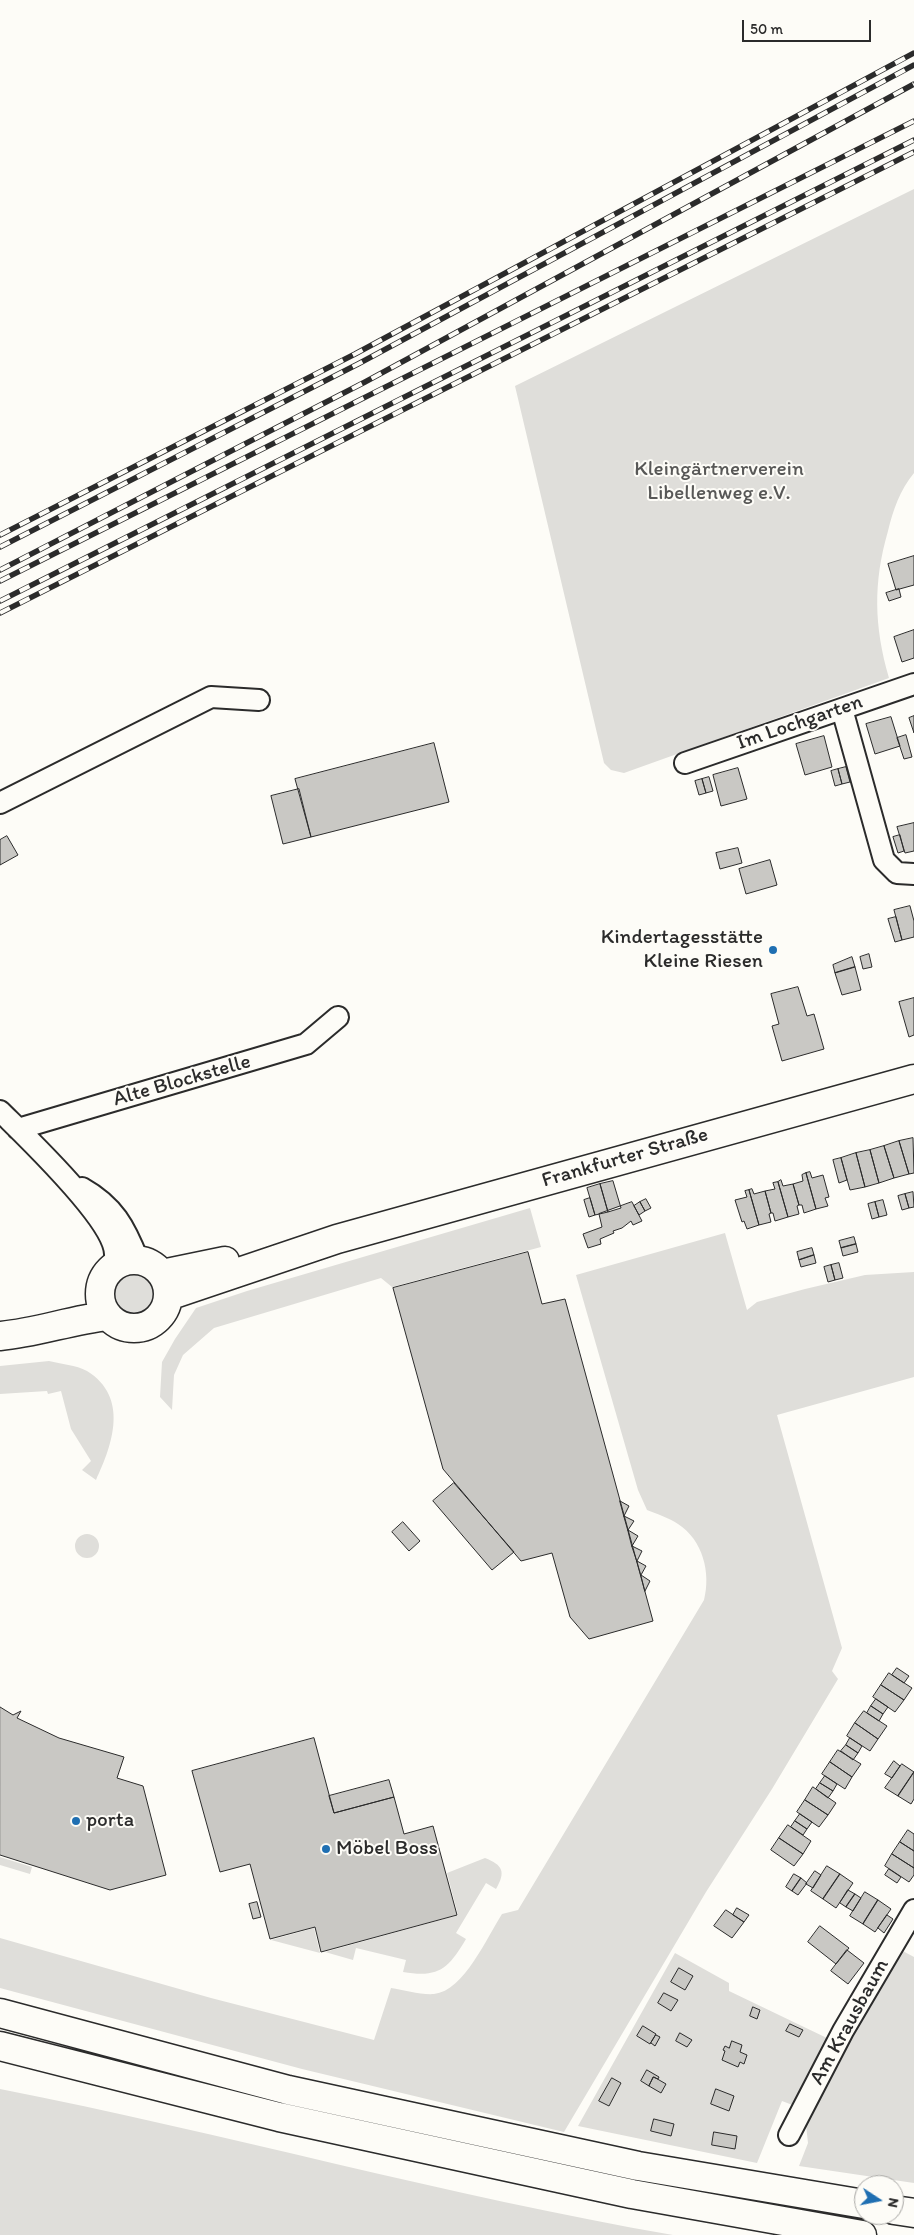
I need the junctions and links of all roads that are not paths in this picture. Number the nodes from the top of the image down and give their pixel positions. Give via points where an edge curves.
1 (914, 684) edge
2 (259, 700) dead end
3 (842, 709) junction
4 (685, 763) dead end
5 (0, 803) edge
6 (914, 874) edge
7 (338, 1017) dead end
8 (914, 1079) edge
9 (0, 1111) edge
10 (18, 1129) junction
11 (69, 1180) junction
12 (138, 1260) junction
13 (112, 1268) junction
14 (165, 1285) junction
15 (103, 1304) junction
16 (0, 1328) edge
17 (0, 1336) edge
18 (914, 1910) edge
19 (0, 2013) edge
20 (0, 2046) edge
21 (789, 2136) dead end
22 (854, 2202) edge
23 (862, 2235) edge

1 - 3 street, Im Lochgarten
2 - 5 street via 211,697
3 - 4 street, Im Lochgarten
3 - 6 street via 884,860 897,873
7 - 10 street, Alte Blockstelle via 306,1044
8 - 14 main road, Frankfurter Straße
9 - 10 street
10 - 11 street
11 - 12 street via 118,1217 127,1230
11 - 13 street via 110,1236 115,1256
12 - 13 main road via 124,1261
12 - 14 main road via 148,1262
13 - 15 main road via 105,1275
14 - 15 main road via 167,1304 158,1319 141,1328 122,1327
15 - 16 main road via 84,1300 11,1321
15 - 17 main road via 72,1321 23,1334
18 - 21 street, Am Krausbaum via 842,2031
19 - 22 main road via 288,2090 638,2166
20 - 23 main road via 289,2119 632,2194

